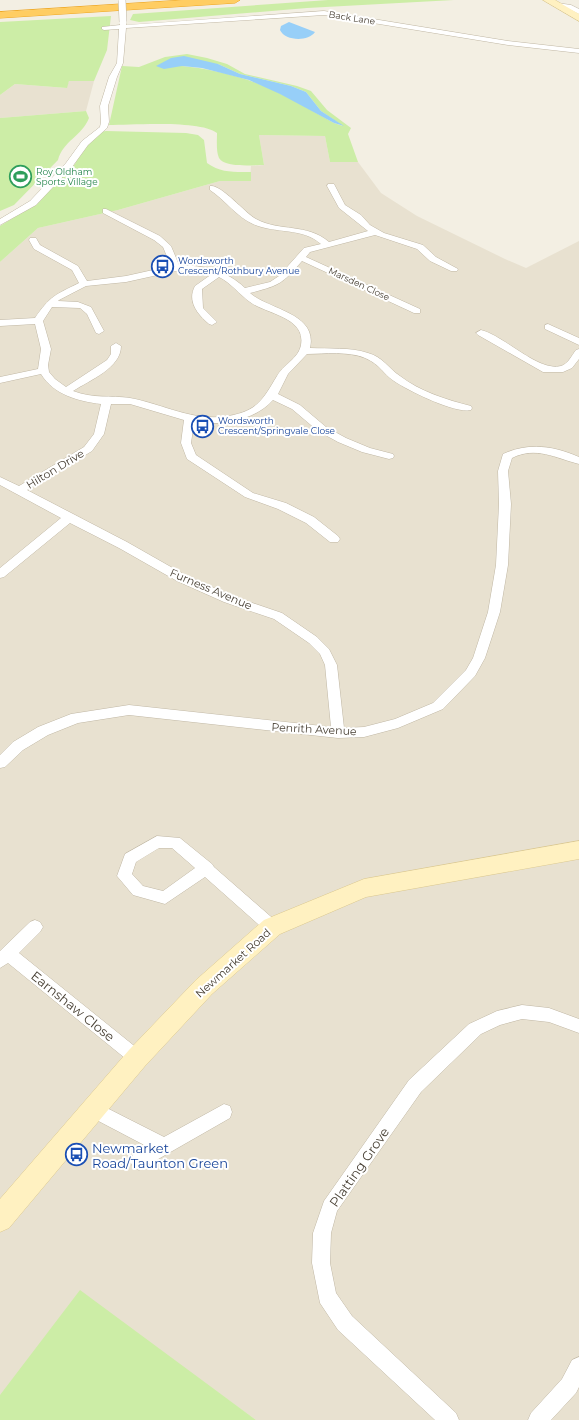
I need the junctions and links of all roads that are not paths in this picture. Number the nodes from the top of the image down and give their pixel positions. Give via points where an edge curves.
1 (122, 0) edge
2 (235, 0) edge
3 (548, 0) edge
4 (557, 6) junction
5 (0, 8) edge
6 (579, 12) edge
7 (0, 15) edge
8 (579, 18) edge
9 (122, 25) junction
10 (104, 28) dead end
11 (579, 51) edge
12 (331, 186) dead end
13 (213, 188) dead end
14 (106, 211) dead end
15 (0, 222) edge
16 (376, 232) junction
17 (33, 240) dead end
18 (326, 244) junction
19 (302, 258) junction
20 (176, 268) junction
21 (454, 269) dead end
22 (218, 274) junction
23 (84, 284) junction
24 (245, 291) junction
25 (49, 304) junction
26 (417, 311) dead end
27 (38, 321) junction
28 (212, 322) dead end
29 (0, 323) edge
30 (548, 327) dead end
31 (99, 330) dead end
32 (481, 333) dead end
33 (579, 342) edge
34 (116, 346) dead end
35 (305, 351) junction
36 (579, 352) edge
37 (43, 371) junction
38 (0, 380) edge
39 (65, 392) junction
40 (272, 395) junction
41 (108, 401) junction
42 (467, 408) dead end
43 (188, 419) junction
44 (389, 456) dead end
45 (579, 461) edge
46 (0, 480) edge
47 (18, 491) junction
48 (69, 518) junction
49 (334, 539) dead end
50 (0, 574) edge
51 (338, 733) junction
52 (0, 763) edge
53 (579, 850) edge
54 (207, 868) junction
55 (35, 927) dead end
56 (272, 927) junction
57 (4, 958) edge
58 (579, 1026) edge
59 (137, 1058) junction
60 (93, 1109) junction
61 (224, 1112) dead end
62 (164, 1146) junction
63 (139, 1161) dead end
64 (0, 1219) edge
65 (579, 1367) edge
66 (449, 1420) edge
67 (538, 1420) edge

1 - 5 highway
1 - 9 street, bridge
2 - 7 highway
3 - 4 street
4 - 6 street via 569,6
4 - 8 street
9 - 10 street, Back Lane
9 - 11 street, Back Lane via 324,13 508,43
9 - 15 street via 120,63 104,106 103,128 85,143 69,165 33,203
12 - 16 street via 342,206
13 - 18 street via 223,194 247,219 278,230 305,231 319,236
14 - 20 street via 167,246
16 - 18 street via 345,242
16 - 21 street via 420,247 433,259
17 - 23 street via 37,247 74,268
18 - 19 street via 306,250
19 - 24 street via 273,284
19 - 26 street, Marsden Close
20 - 22 street
20 - 23 street via 126,279
22 - 24 street
22 - 28 street via 198,288 196,301 201,313
23 - 25 street
24 - 35 street via 254,302 277,310 292,319 302,329 306,341
25 - 27 street
25 - 31 street via 75,304 85,307 91,312
27 - 29 street
27 - 37 street via 44,335 46,352
30 - 33 street
32 - 36 street via 543,369 563,369 569,366
34 - 39 street via 116,354 111,362
35 - 40 street via 282,374
35 - 42 street via 366,355 382,363 396,378 412,387 449,404
37 - 38 street
37 - 39 street
39 - 41 street
40 - 43 street via 262,406 247,414 222,420
40 - 44 street via 296,407 322,429 342,440
41 - 43 street via 143,404
41 - 47 street, Hilton Drive via 99,434 88,449
43 - 49 street via 186,443 191,457 249,495 282,506 310,520
45 - 51 street, Penrith Avenue via 554,452 530,448 507,456 503,471 505,504 502,565 494,612 471,673 438,706 398,724 364,732
46 - 47 street, Furness Avenue
47 - 48 street, Furness Avenue
48 - 50 street
48 - 51 street, Furness Avenue via 181,578 228,599 278,616 313,640 325,652 331,665
51 - 52 street, Penrith Avenue via 129,710 76,718 43,730 18,746
53 - 56 street, Newmarket Road via 364,888
54 - 54 street via 165,898 138,891 124,876 130,858 157,842 175,842
54 - 56 street
55 - 57 street, Earnshaw Close
56 - 59 street, Newmarket Road via 204,987
57 - 59 street, Earnshaw Close
58 - 66 street, Platting Grove via 549,1015 522,1012 497,1018 475,1029 415,1086 330,1207 322,1233 321,1263 327,1296 345,1324
59 - 60 street, Newmarket Road
60 - 62 street
60 - 64 street, Newmarket Road
61 - 62 street
62 - 63 street
65 - 67 street via 569,1386

